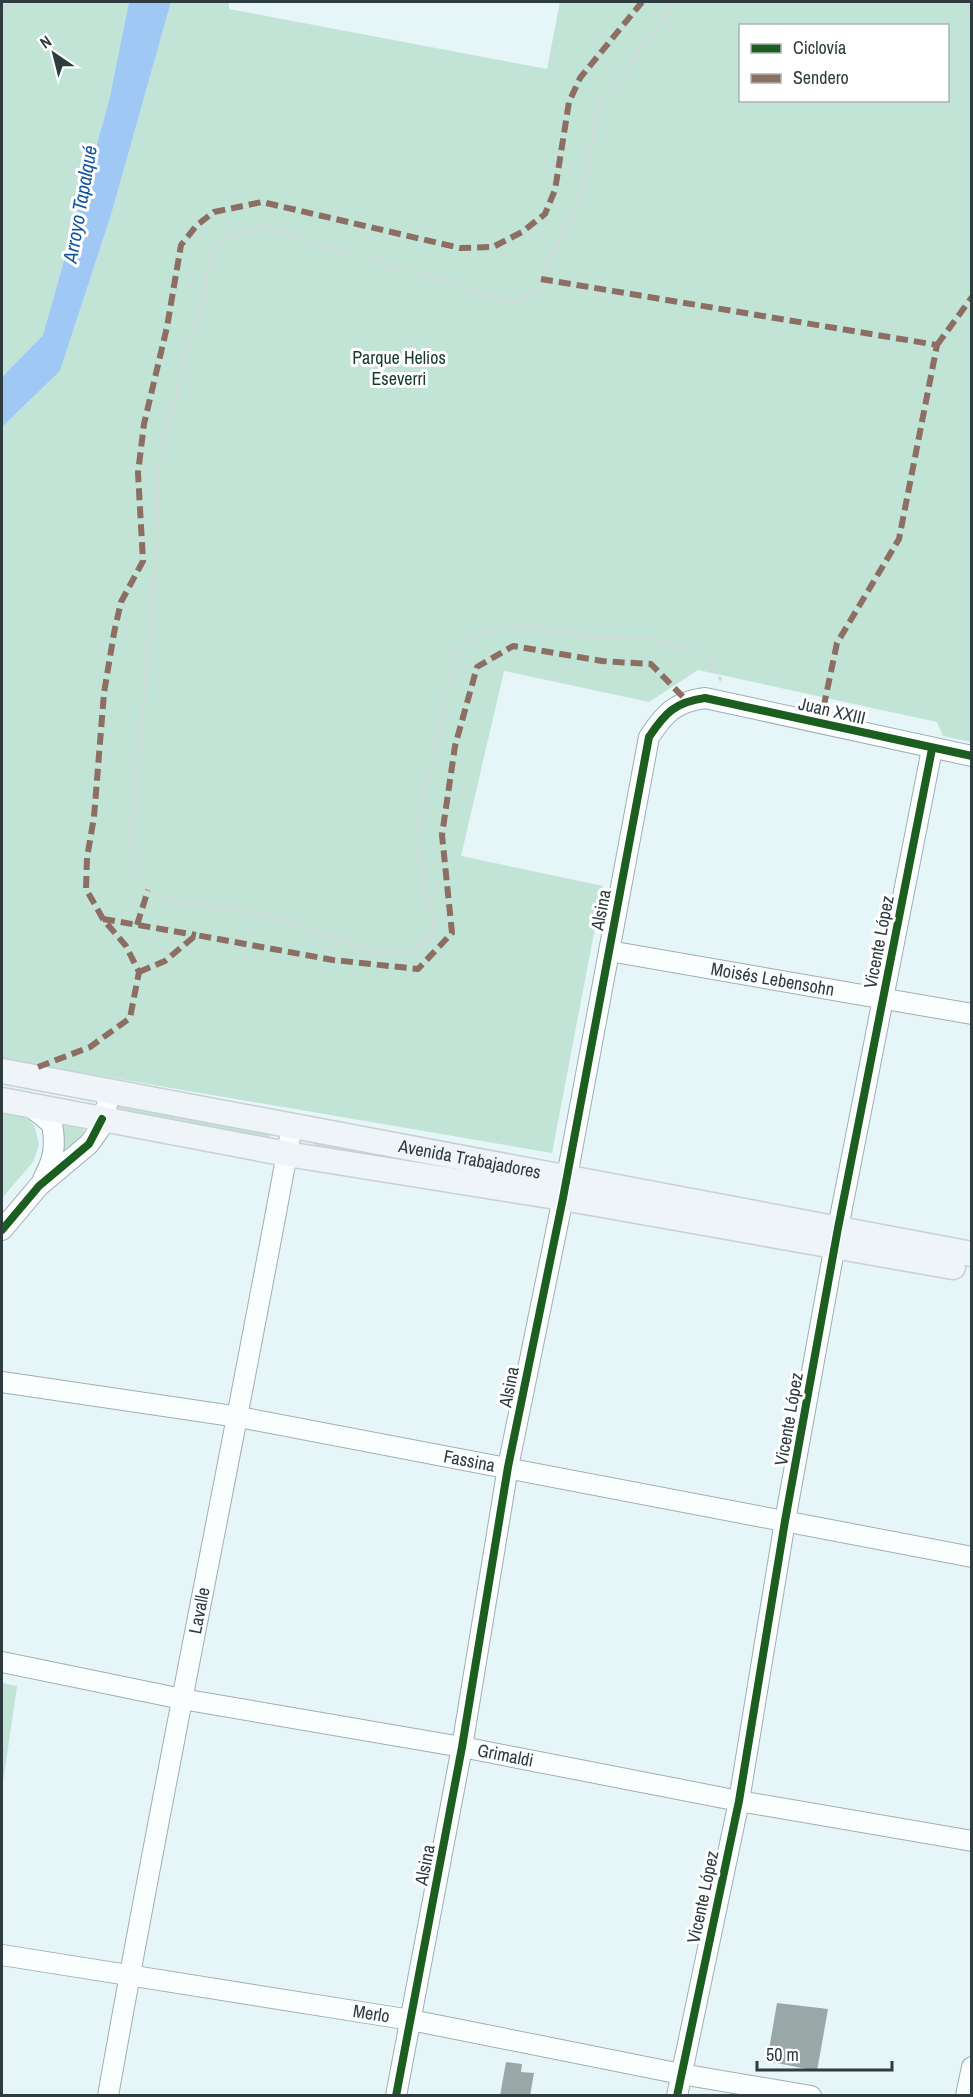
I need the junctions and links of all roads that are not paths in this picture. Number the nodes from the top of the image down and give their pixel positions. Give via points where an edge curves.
1 (686, 700) joint
2 (932, 749) junction
3 (972, 756) edge
4 (609, 951) junction
5 (883, 999) junction
6 (972, 1014) edge
7 (2, 1071) edge
8 (111, 1092) junction
9 (15, 1103) edge
10 (102, 1119) junction
11 (292, 1126) junction
12 (287, 1154) junction
13 (39, 1186) junction
14 (565, 1187) junction
15 (2, 1230) edge
16 (837, 1238) junction
17 (972, 1254) edge
18 (972, 1270) edge
19 (2, 1382) edge
20 (239, 1417) junction
21 (508, 1467) junction
22 (785, 1521) junction
23 (972, 1557) edge
24 (2, 1662) edge
25 (182, 1699) junction
26 (462, 1747) junction
27 (739, 1801) junction
28 (972, 1841) edge
29 (2, 1955) edge
30 (129, 1976) junction
31 (411, 2020) junction
32 (972, 2067) edge
33 (681, 2074) junction
34 (108, 2096) edge
35 (396, 2096) edge
36 (677, 2096) edge
37 (811, 2096) edge
38 (966, 2096) edge

1 - 2 street, Juan XXIII via 705,698
1 - 4 street, Alsina via 663,715 649,737
2 - 3 street, Juan XXIII
2 - 5 street, Vicente López
4 - 5 street, Moisés Lebensohn
4 - 14 street, Alsina
5 - 6 street, Moisés Lebensohn
5 - 16 street, Vicente López
7 - 8 main road, Avenida Trabajadores
8 - 10 street
8 - 11 main road, Avenida Trabajadores
9 - 10 main road, Avenida Trabajadores
9 - 13 street via 52,1124 54,1159
10 - 12 main road, Avenida Trabajadores
10 - 13 street via 89,1144
11 - 12 street, Lavalle
11 - 14 main road, Avenida Trabajadores
12 - 14 main road, Avenida Trabajadores
12 - 20 street, Lavalle
13 - 15 street
14 - 16 main road, Avenida Trabajadores
14 - 21 street, Alsina
16 - 17 main road, Avenida Trabajadores
16 - 18 main road, Avenida Trabajadores
16 - 22 street, Vicente López
19 - 20 street, Fassina
20 - 21 street, Fassina
20 - 25 street, Lavalle
21 - 22 street, Fassina
21 - 26 street, Alsina
22 - 23 street, Fassina
22 - 27 street, Vicente López
24 - 25 street, Grimaldi
25 - 26 street, Grimaldi
25 - 30 street, Lavalle
26 - 27 street, Grimaldi
26 - 31 street, Alsina
27 - 28 street, Grimaldi
27 - 33 street, Vicente López
29 - 30 street, Merlo
30 - 31 street, Merlo
30 - 34 street, Lavalle
31 - 33 street, Merlo
31 - 35 street, Alsina
32 - 38 street
33 - 36 street, Vicente López
33 - 37 street, Merlo

